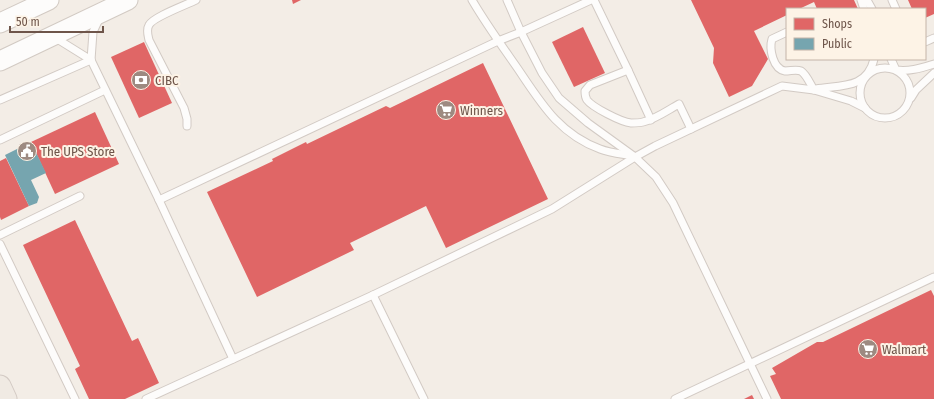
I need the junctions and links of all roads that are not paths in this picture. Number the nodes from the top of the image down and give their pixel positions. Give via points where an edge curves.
1 (49, 0) edge
2 (128, 0) edge
3 (196, 0) edge
4 (472, 0) edge
5 (507, 0) edge
6 (592, 0) edge
7 (102, 12) junction
8 (5, 18) edge
9 (521, 32) junction
10 (786, 32) edge
11 (53, 36) junction
12 (498, 41) junction
13 (91, 60) junction
14 (874, 60) edge
15 (891, 60) edge
16 (0, 61) edge
17 (934, 64) edge
18 (628, 70) junction
19 (896, 70) junction
20 (934, 73) edge
21 (866, 77) junction
22 (105, 90) junction
23 (814, 90) junction
24 (0, 100) edge
25 (910, 100) junction
26 (865, 108) junction
27 (651, 120) junction
28 (187, 126) dead end
29 (691, 129) junction
30 (0, 140) edge
31 (635, 157) junction
32 (80, 196) dead end
33 (159, 200) junction
34 (0, 235) edge
35 (0, 244) edge
36 (934, 277) edge
37 (373, 295) junction
38 (234, 359) junction
39 (750, 364) junction
40 (0, 386) edge
41 (6, 399) edge
42 (75, 399) edge
43 (146, 399) edge
44 (424, 399) edge
45 (675, 399) edge
46 (767, 399) edge

1 - 8 main road
2 - 7 main road
3 - 28 lane via 153,20 147,31 149,40 184,108
4 - 12 lane
5 - 9 lane
6 - 9 lane
6 - 18 lane
7 - 11 main road
7 - 13 lane via 93,32
9 - 12 lane
9 - 31 lane via 542,73 559,98
10 - 23 lane via 772,39 770,44 776,64 779,69 802,72
11 - 13 lane
11 - 16 main road
12 - 31 lane via 545,109 560,125 600,149
12 - 33 lane
13 - 22 lane
13 - 24 lane
14 - 21 lane
15 - 19 lane
17 - 19 lane via 918,69
18 - 27 lane
18 - 27 lane via 590,86 585,91 585,96 591,104 630,123
19 - 21 lane via 876,69
19 - 25 lane via 909,84
20 - 25 lane via 916,90
21 - 23 lane via 855,83
21 - 26 lane via 860,87 860,96
22 - 30 lane
22 - 33 lane
23 - 26 lane
23 - 29 lane via 782,86
25 - 26 lane via 905,109 891,118 874,116
27 - 29 lane via 679,104
29 - 31 lane
31 - 37 lane via 552,209
31 - 39 lane via 656,177 673,203
32 - 34 lane
33 - 38 lane
35 - 42 lane
36 - 39 lane
37 - 38 lane
37 - 44 lane
38 - 43 lane
39 - 45 lane
39 - 46 lane
40 - 41 main road

